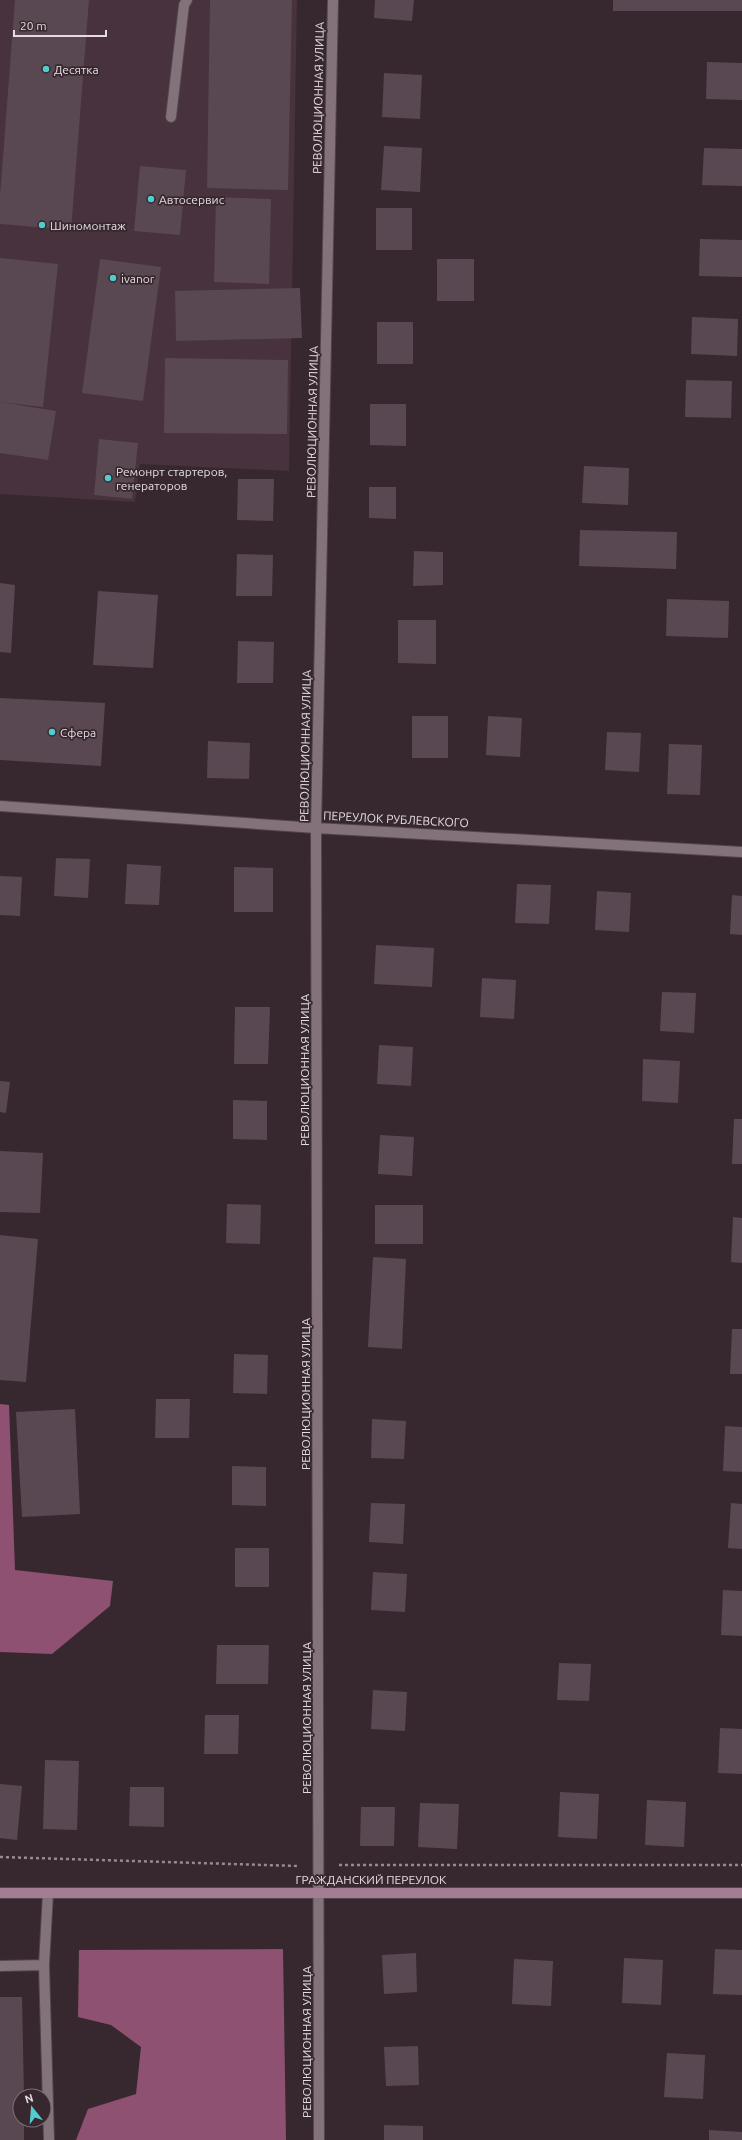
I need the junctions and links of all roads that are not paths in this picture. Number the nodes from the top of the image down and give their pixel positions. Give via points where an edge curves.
1 (188, 0) edge
2 (333, 0) edge
3 (171, 117) dead end
4 (0, 806) edge
5 (316, 828) junction
6 (742, 852) edge
7 (0, 1892) edge
8 (319, 1892) junction
9 (48, 1893) junction
10 (742, 1893) edge
11 (44, 1965) junction
12 (0, 1966) edge
13 (48, 2140) edge
14 (319, 2140) edge

1 - 3 street via 184,5
2 - 5 street, РЕВОЛЮЦИОННАЯ УЛИЦА
4 - 5 street, ПЕРЕУЛОК РУБЛЕВСКОГО
5 - 6 street, ПЕРЕУЛОК РУБЛЕВСКОГО
5 - 8 street, РЕВОЛЮЦИОННАЯ УЛИЦА
7 - 9 street, ГРАЖДАНСКИЙ ПЕРЕУЛОК
8 - 9 street, ГРАЖДАНСКИЙ ПЕРЕУЛОК
8 - 10 street, ГРАЖДАНСКИЙ ПЕРЕУЛОК
8 - 14 street, РЕВОЛЮЦИОННАЯ УЛИЦА
9 - 11 street
11 - 12 street
11 - 13 street

